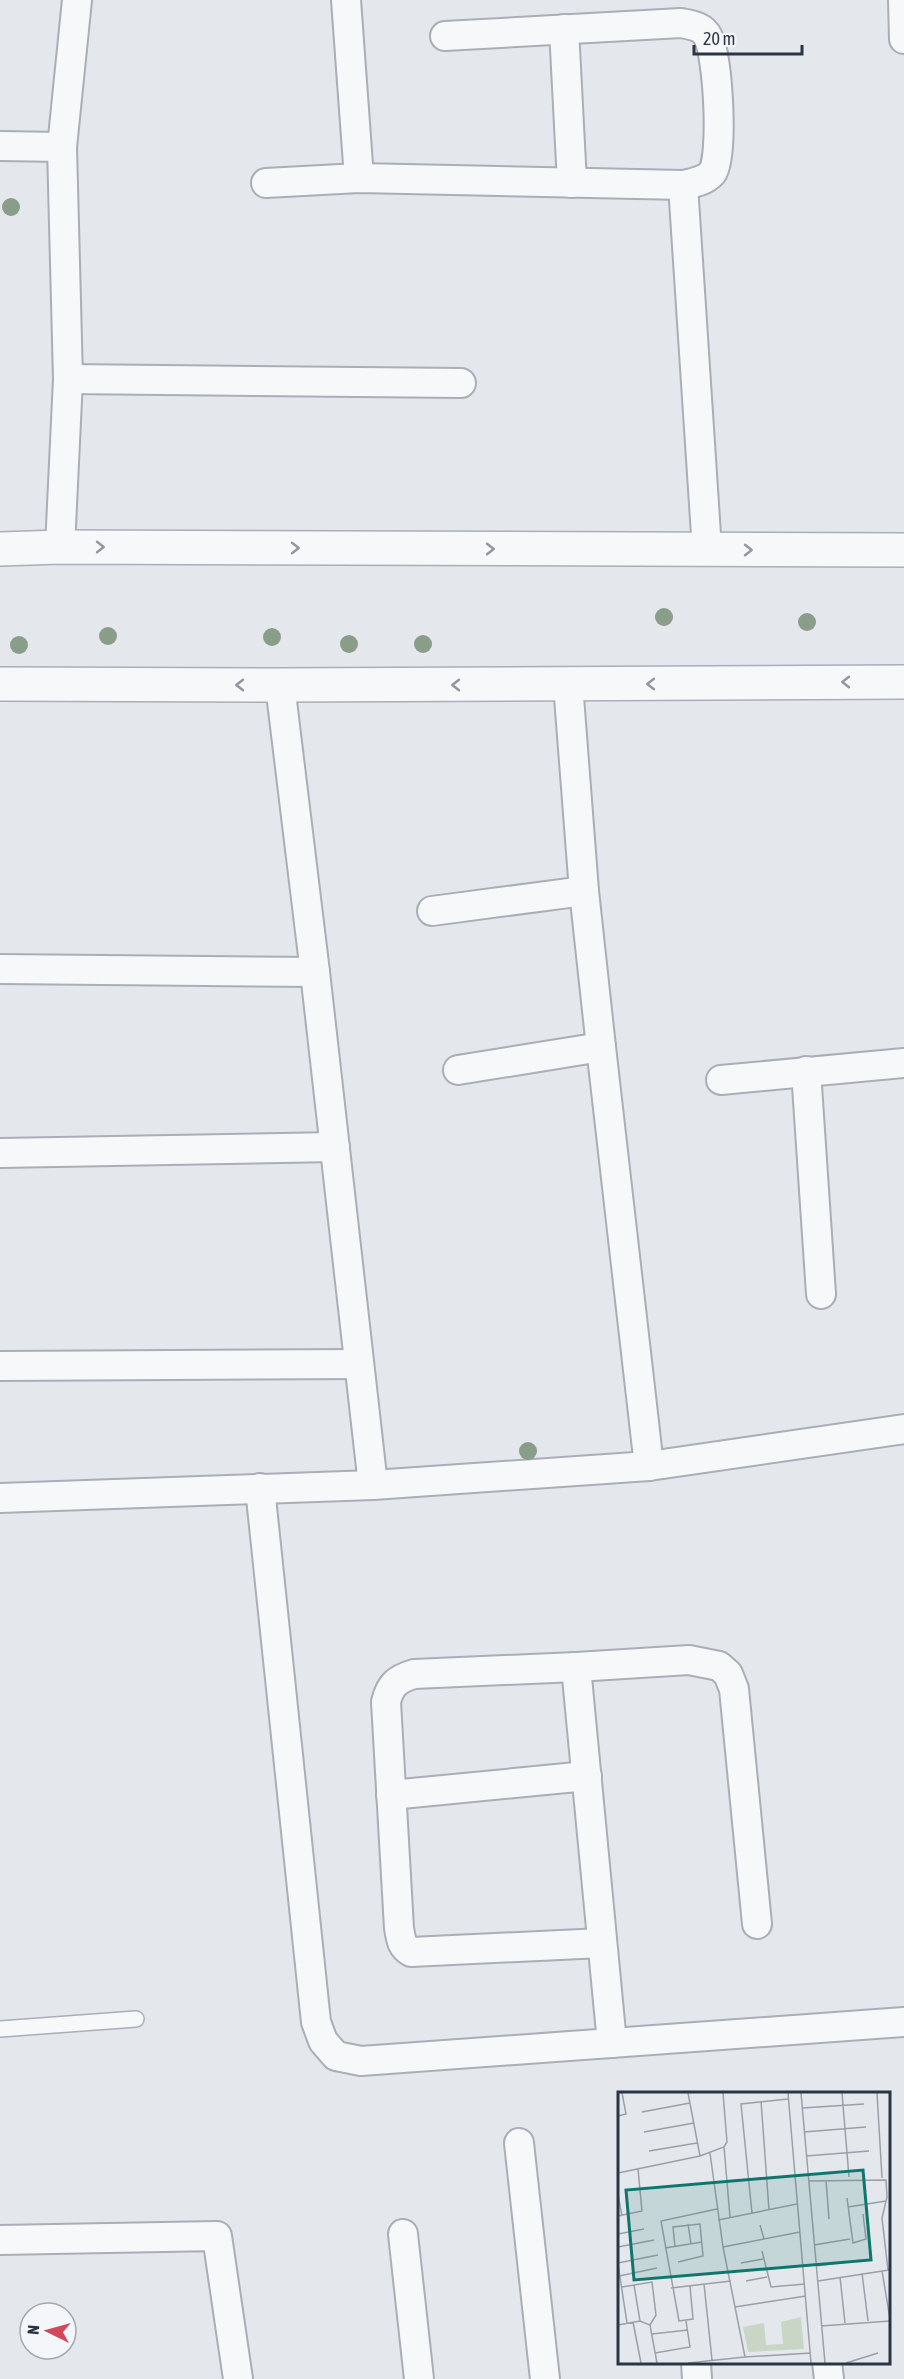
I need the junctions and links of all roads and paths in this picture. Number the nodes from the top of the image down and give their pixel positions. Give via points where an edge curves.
1 (78, 0) edge
2 (346, 0) edge
3 (903, 0) edge
4 (564, 29) junction
5 (445, 36) dead end
6 (904, 39) edge
7 (0, 146) edge
8 (62, 147) junction
9 (359, 178) junction
10 (266, 183) dead end
11 (572, 183) junction
12 (683, 185) junction
13 (68, 379) junction
14 (461, 383) dead end
15 (60, 547) junction
16 (0, 549) edge
17 (706, 550) junction
18 (904, 550) edge
19 (904, 682) edge
20 (0, 684) edge
21 (568, 684) junction
22 (280, 686) junction
23 (584, 891) junction
24 (432, 911) dead end
25 (0, 969) edge
26 (315, 972) junction
27 (602, 1047) junction
28 (904, 1063) edge
29 (458, 1070) dead end
30 (806, 1071) junction
31 (721, 1080) dead end
32 (335, 1147) junction
33 (0, 1153) edge
34 (821, 1294) dead end
35 (359, 1364) junction
36 (0, 1366) edge
37 (904, 1429) edge
38 (649, 1466) junction
39 (373, 1485) junction
40 (260, 1488) junction
41 (0, 1498) edge
42 (576, 1667) junction
43 (587, 1776) junction
44 (391, 1795) junction
45 (757, 1923) dead end
46 (602, 1943) junction
47 (136, 2019) dead end
48 (904, 2022) edge
49 (0, 2029) edge
50 (612, 2043) junction
51 (519, 2143) dead end
52 (403, 2234) dead end
53 (0, 2240) edge
54 (696, 2364) edge
55 (827, 2364) edge
56 (238, 2379) edge
57 (419, 2379) edge
58 (545, 2379) edge
59 (698, 2379) edge
60 (829, 2379) edge

1 - 8 street
2 - 9 street
3 - 6 street
4 - 5 street
4 - 11 street
4 - 12 street via 681,23 708,34 713,50 718,162 711,174
7 - 8 street
8 - 13 street
9 - 10 street
9 - 11 street
11 - 12 street
12 - 17 street
13 - 14 street
13 - 15 street
15 - 16 street
15 -> 17 street
17 -> 18 street
19 -> 21 street
22 -> 20 street
21 -> 22 street
21 - 23 street
22 - 26 street
23 - 24 street
23 - 27 street
25 - 26 street
26 - 32 street
27 - 29 street
27 - 38 street
28 - 30 street
30 - 31 street
30 - 34 street
32 - 33 street
32 - 35 street
35 - 36 street
35 - 39 street
37 - 38 street
38 - 39 street
39 - 40 street
40 - 41 street
40 - 50 street via 316,2022 323,2041 336,2056 361,2061
42 - 43 street
42 - 44 street via 414,1674 401,1678 390,1689 386,1702
42 - 45 street via 688,1660 719,1666 728,1674 734,1689
43 - 44 street
43 - 46 street
44 - 46 street via 399,1928 405,1948 411,1952
46 - 50 street
47 - 49 lane
48 - 50 street
51 - 58 street
52 - 57 street
53 - 56 street via 217,2236
54 - 59 street
55 - 60 street

